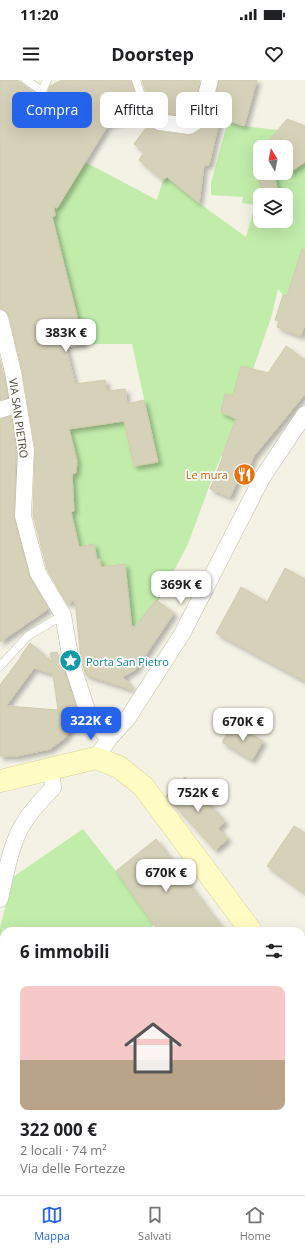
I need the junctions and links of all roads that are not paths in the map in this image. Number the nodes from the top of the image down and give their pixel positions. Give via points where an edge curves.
1 (26, 80) edge
2 (47, 80) edge
3 (136, 80) edge
4 (210, 80) edge
5 (140, 92) edge
6 (168, 123) edge
7 (0, 318) edge
8 (5, 366) edge
9 (18, 404) junction
10 (0, 410) edge
11 (305, 414) edge
12 (63, 615) junction
13 (1, 660) edge
14 (109, 739) junction
15 (96, 758) junction
16 (51, 769) junction
17 (0, 781) edge
18 (0, 899) edge
19 (248, 927) edge

1 - 2 lane via 42,91
3 - 5 lane
4 - 6 street via 200,119 189,126
7 - 8 street, VIA SAN PIETRO
8 - 9 street, VIA SAN PIETRO
9 - 10 street
9 - 12 street, VIA SAN PIETRO via 26,450 23,516 38,573
11 - 14 street via 262,478 182,634 128,718
12 - 13 lane via 28,636
12 - 14 street, VIA SAN PIETRO via 71,661 89,716
14 - 15 street
15 - 16 main road
15 - 19 main road via 119,767 142,786
16 - 17 main road
16 - 18 street via 53,788 22,826 12,851

